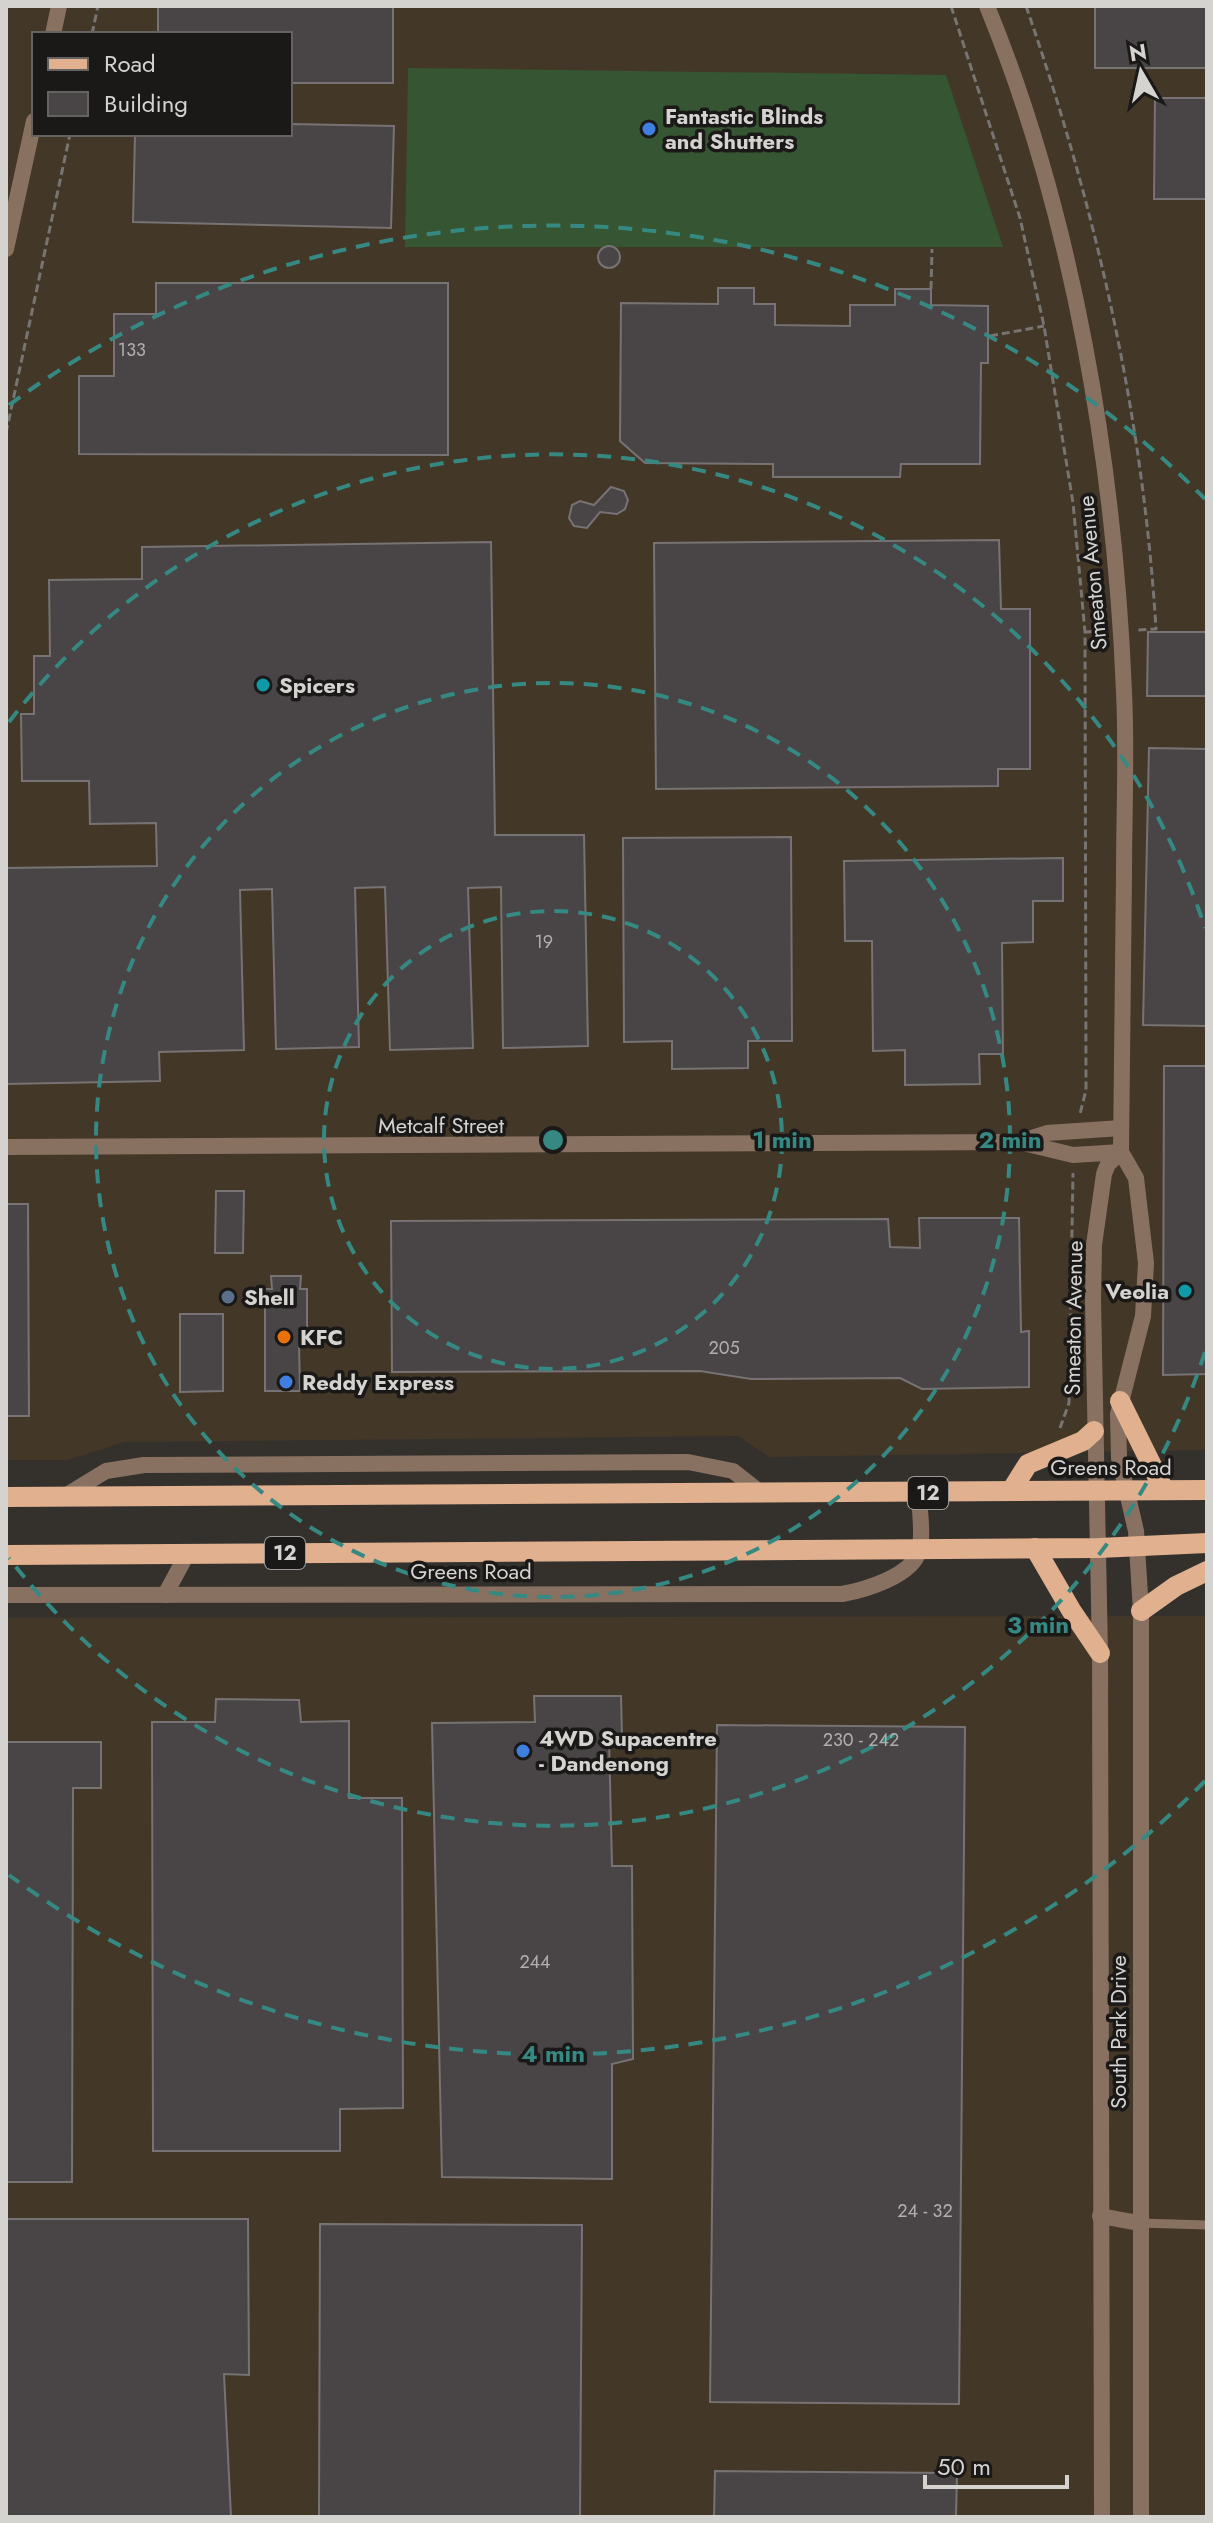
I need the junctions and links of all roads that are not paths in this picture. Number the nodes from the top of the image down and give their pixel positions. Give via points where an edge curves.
1 (59, 6) edge
2 (987, 6) edge
3 (53, 32) edge
4 (32, 130) edge
5 (6, 249) edge
6 (1121, 1128) junction
7 (1019, 1142) junction
8 (6, 1147) edge
9 (1121, 1152) junction
10 (1120, 1401) junction
11 (1094, 1431) junction
12 (1096, 1490) junction
13 (1164, 1490) junction
14 (1207, 1490) edge
15 (1011, 1491) junction
16 (1126, 1491) junction
17 (761, 1493) junction
18 (919, 1493) junction
19 (65, 1496) junction
20 (6, 1497) edge
21 (1207, 1543) edge
22 (1138, 1547) junction
23 (920, 1548) junction
24 (1035, 1548) junction
25 (1099, 1548) junction
26 (187, 1554) junction
27 (6, 1555) edge
28 (1207, 1571) edge
29 (6, 1595) edge
30 (165, 1595) junction
31 (1141, 1611) junction
32 (1100, 1653) junction
33 (1100, 2216) junction
34 (1139, 2223) junction
35 (1207, 2225) edge
36 (1102, 2517) edge
37 (1141, 2517) edge

1 - 3 street
2 - 6 street, Smeaton Avenue via 1051,202 1104,470 1124,695
4 - 5 street
6 - 7 street, Metcalf Street via 1047,1133
6 - 9 street, Smeaton Avenue
7 - 8 street, Metcalf Street
7 - 9 street, Metcalf Street via 1073,1155
9 - 10 street, Smeaton Avenue via 1136,1178 1146,1263 1143,1316
9 - 11 street, Smeaton Avenue via 1104,1174 1096,1224
10 - 13 main road
10 - 16 street, Smeaton Avenue via 1119,1458
11 - 12 street, Smeaton Avenue
11 - 15 main road via 1083,1441 1028,1464
12 - 15 main road, Greens Road / 12
12 - 16 main road, Greens Road / 12
12 - 25 street, Smeaton Avenue
13 - 14 main road, Greens Road / 12
13 - 16 main road, Greens Road / 12
15 - 18 main road, Greens Road / 12
16 - 22 street, Smeaton Avenue
17 - 18 main road, Greens Road / 12
17 - 19 main road, Greens Road / 12
17 - 19 street via 733,1471 672,1462 144,1465 106,1471
18 - 23 street
19 - 20 main road, Greens Road / 12
21 - 22 main road, Greens Road / 12
22 - 25 main road, Greens Road / 12
22 - 31 street, South Park Drive
23 - 24 main road, Greens Road / 12
23 - 26 main road, Greens Road / 12
23 - 30 street, Greens Road via 911,1565 861,1591 842,1594
24 - 25 main road, Greens Road / 12
24 - 32 main road
25 - 32 street, South Park Drive
26 - 27 main road, Greens Road / 12
26 - 30 street
28 - 31 main road
29 - 30 street, Greens Road
31 - 34 street, South Park Drive
32 - 33 street, South Park Drive
33 - 34 street
33 - 36 street, South Park Drive
34 - 35 lane
34 - 37 street, South Park Drive

